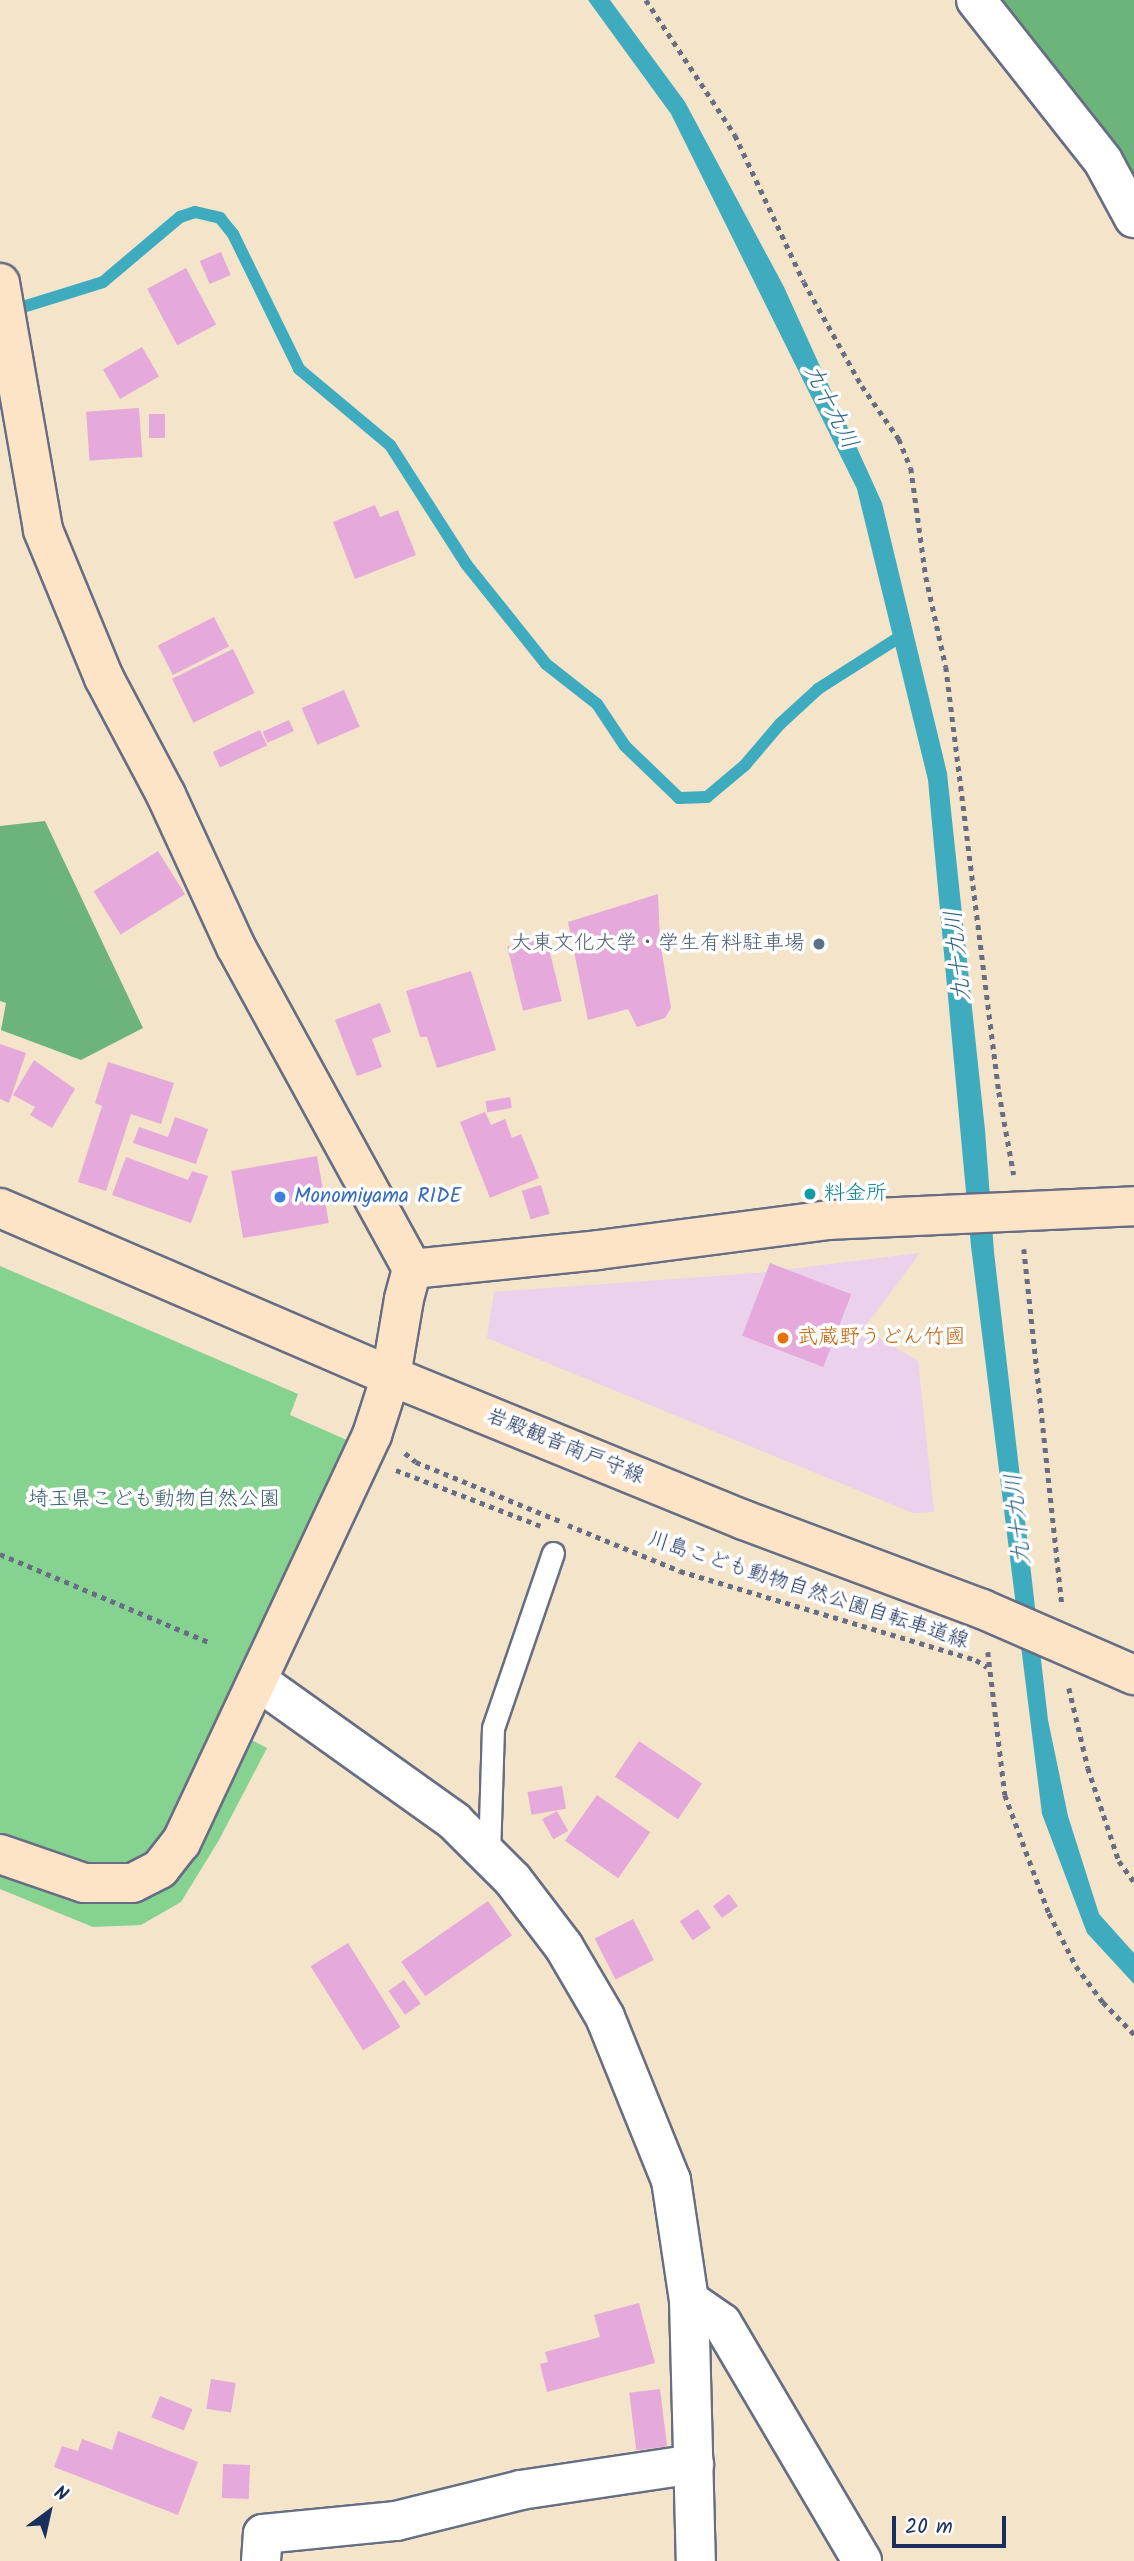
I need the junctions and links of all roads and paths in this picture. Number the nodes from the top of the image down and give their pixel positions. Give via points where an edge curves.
1 (646, 0) edge
2 (976, 0) edge
3 (1134, 218) edge
4 (0, 283) edge
5 (1134, 1206) edge
6 (0, 1208) edge
7 (1019, 1209) junction
8 (412, 1269) junction
9 (391, 1376) junction
10 (403, 1451) dead end
11 (385, 1466) dead end
12 (553, 1553) joint
13 (0, 1554) edge
14 (208, 1642) dead end
15 (1066, 1644) junction
16 (988, 1650) dead end
17 (987, 1667) junction
18 (1134, 1675) edge
19 (258, 1681) junction
20 (0, 1854) edge
21 (489, 1855) junction
22 (1134, 1882) edge
23 (1134, 2034) edge
24 (689, 2300) junction
25 (694, 2464) junction
26 (261, 2561) edge
27 (696, 2561) edge
28 (862, 2561) edge

1 - 7 path via 735,135 804,282 862,386 899,439 911,468 926,577 946,667 999,1092
2 - 3 street via 1103,162
4 - 8 street via 43,530 104,678 166,795 236,947
5 - 7 street
6 - 9 street, 岩殿観音南戸守線
7 - 8 street via 829,1220
7 - 15 path
8 - 9 street
9 - 15 street, 岩殿観音南戸守線 via 744,1520
9 - 19 street via 372,1435
10 - 17 path, 川島こども動物自然公園自転車道線 via 416,1462 680,1571
11 - 12 path via 544,1528 553,1541
12 - 21 lane via 493,1728
13 - 14 path
15 - 18 street, 岩殿観音南戸守線
15 - 22 path via 1068,1685 1088,1768 1119,1861
16 - 17 path
17 - 23 path, 川島こども動物自然公園自転車道線 via 1005,1796 1049,1913 1076,1965
19 - 20 street via 181,1842 160,1869 132,1883 84,1883
19 - 21 street via 454,1821
21 - 24 street via 564,1947 605,2017 671,2180
24 - 25 street
24 - 28 street via 722,2323
25 - 26 street via 521,2490 396,2521 263,2534
25 - 27 street

